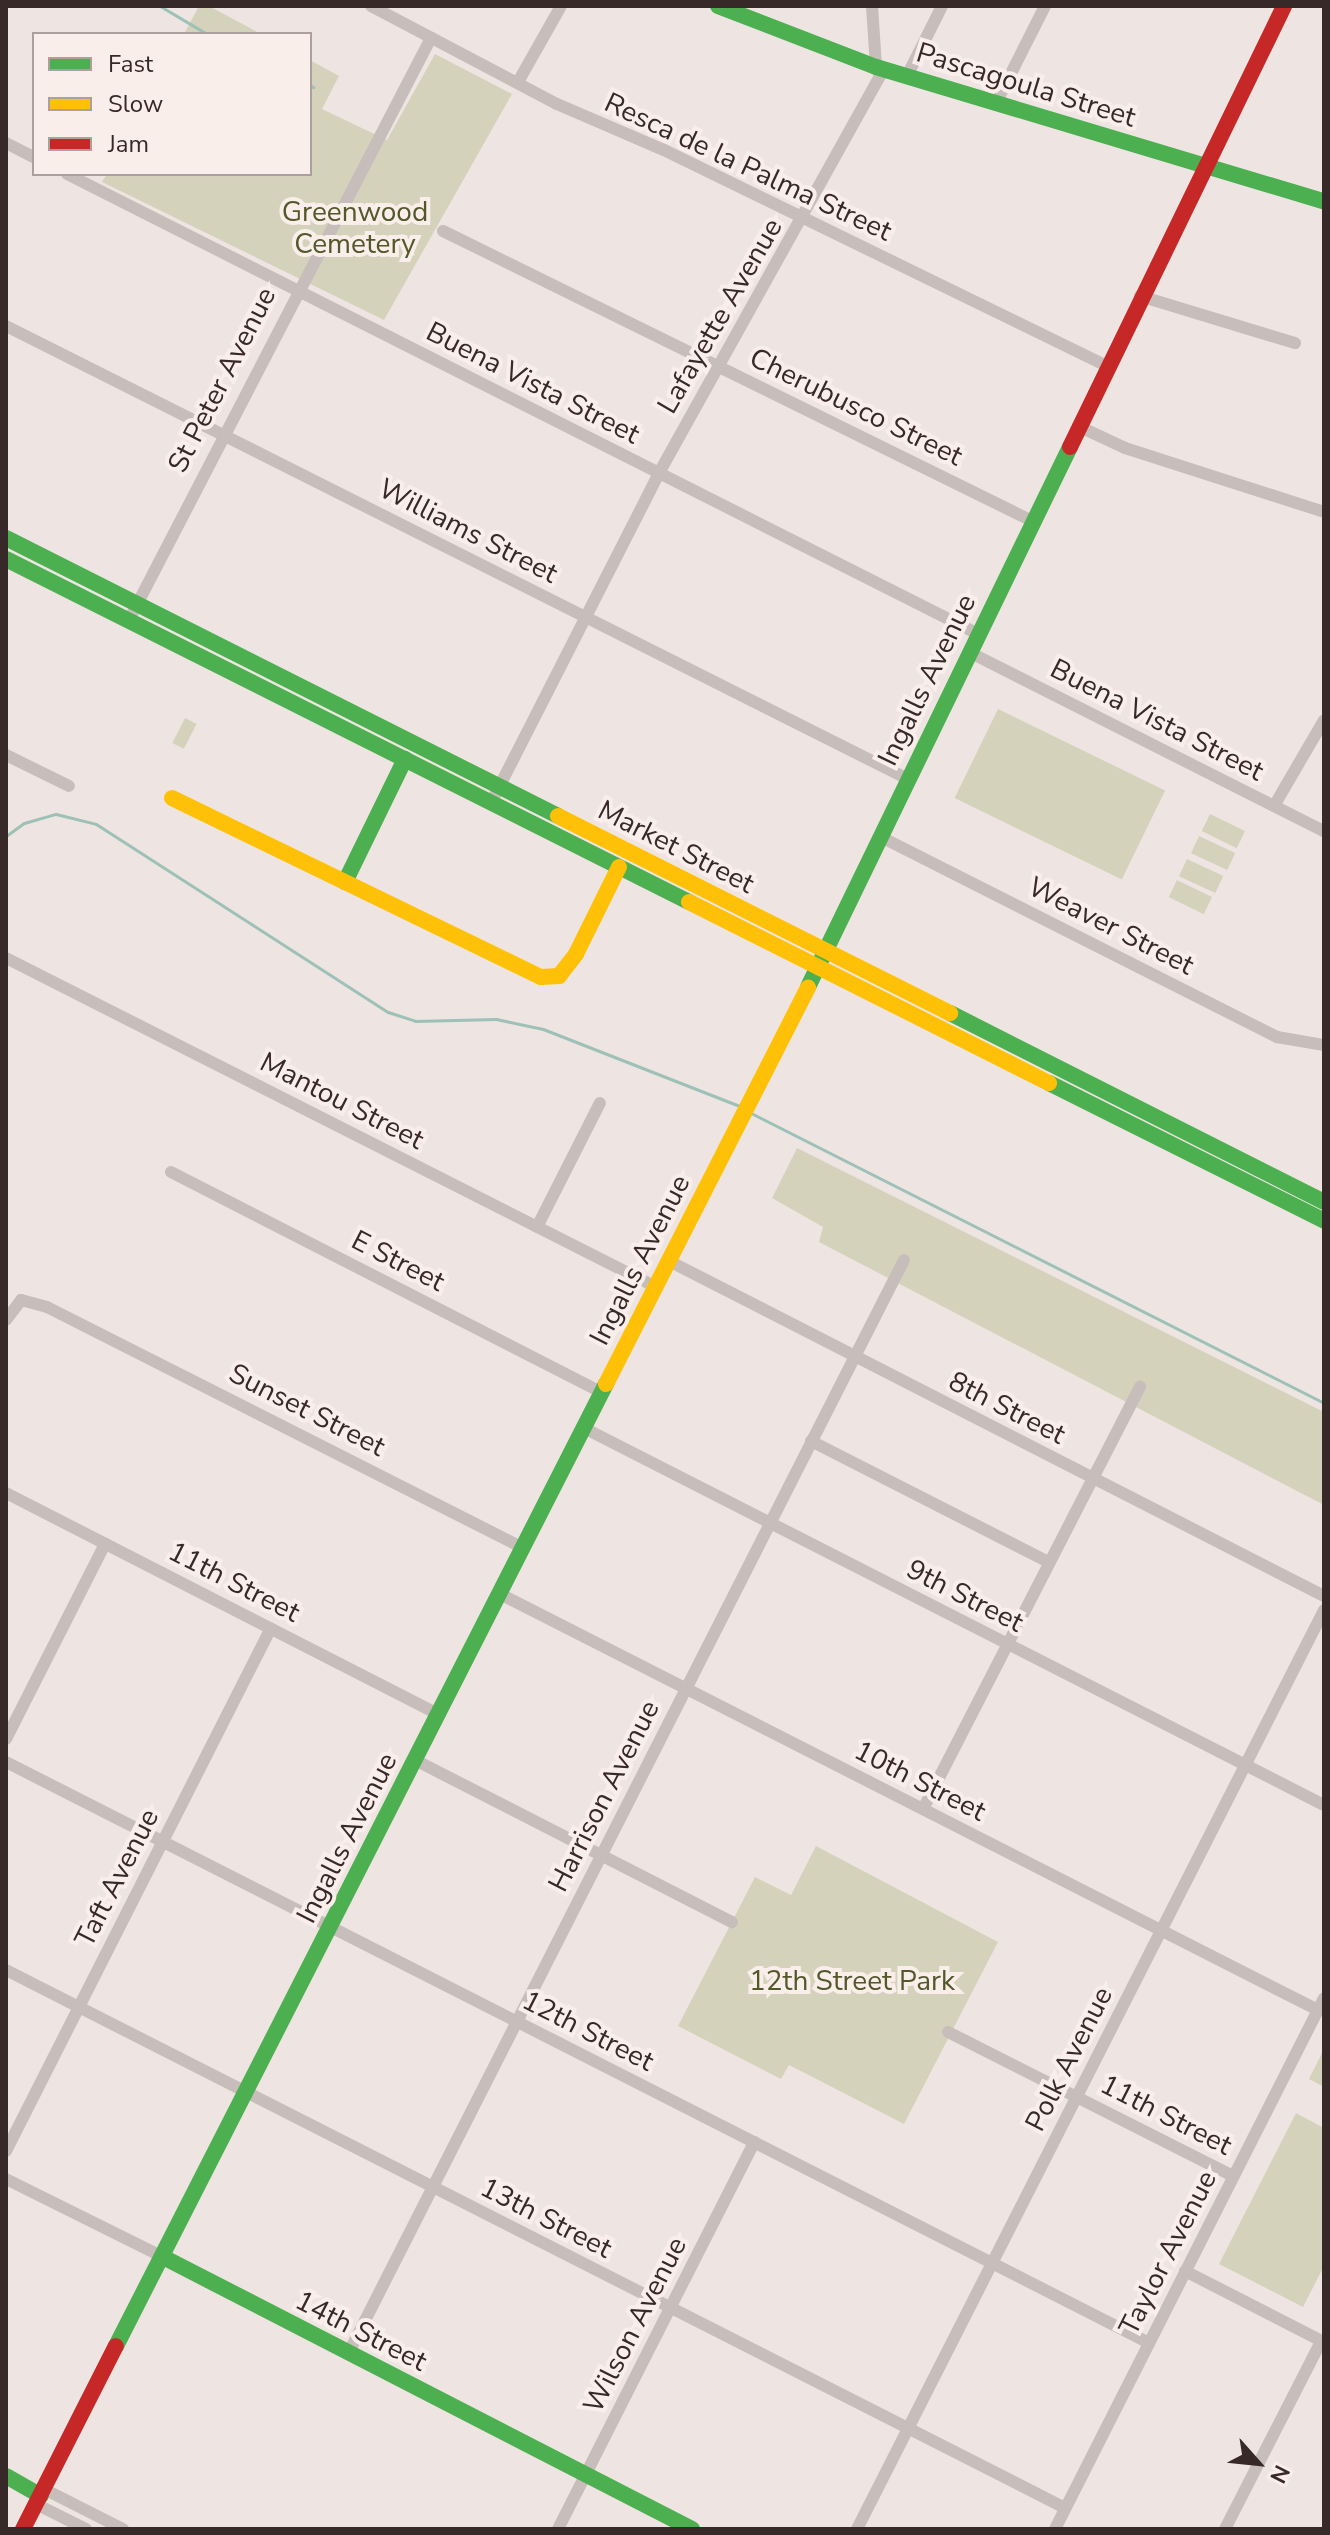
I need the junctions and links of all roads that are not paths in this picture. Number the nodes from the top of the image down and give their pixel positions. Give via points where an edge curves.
1 (371, 6) edge
2 (561, 6) edge
3 (718, 6) edge
4 (872, 6) edge
5 (942, 6) edge
6 (1045, 6) edge
7 (1284, 6) edge
8 (431, 38) junction
9 (880, 68) junction
10 (907, 76) junction
11 (518, 82) junction
12 (996, 103) junction
13 (8, 149) edge
14 (32, 156) edge
15 (1203, 165) junction
16 (71, 176) edge
17 (1324, 201) edge
18 (804, 218) junction
19 (443, 231) dead end
20 (296, 290) junction
21 (1140, 296) junction
22 (6, 326) edge
23 (1295, 343) dead end
24 (1107, 366) junction
25 (718, 367) junction
26 (1078, 426) junction
27 (221, 434) junction
28 (659, 473) junction
29 (1324, 512) edge
30 (1032, 521) junction
31 (6, 538) edge
32 (6, 559) edge
33 (136, 604) junction
34 (586, 617) junction
35 (129, 620) junction
36 (978, 634) junction
37 (969, 652) junction
38 (1324, 720) edge
39 (6, 755) edge
40 (405, 759) junction
41 (908, 779) junction
42 (69, 786) dead end
43 (499, 787) junction
44 (172, 798) dead end
45 (491, 803) junction
46 (1274, 806) junction
47 (1324, 831) edge
48 (881, 837) junction
49 (619, 867) junction
50 (345, 882) junction
51 (6, 958) edge
52 (822, 959) junction
53 (1324, 1045) edge
54 (600, 1103) dead end
55 (171, 1172) dead end
56 (1324, 1202) edge
57 (1324, 1221) edge
58 (537, 1227) junction
59 (904, 1260) dead end
60 (669, 1261) junction
61 (656, 1287) junction
62 (6, 1320) edge
63 (854, 1357) junction
64 (1140, 1387) dead end
65 (602, 1393) junction
66 (584, 1428) junction
67 (811, 1441) junction
68 (1092, 1478) junction
69 (6, 1493) edge
70 (769, 1523) junction
71 (105, 1544) junction
72 (523, 1548) junction
73 (1048, 1562) junction
74 (500, 1594) junction
75 (1324, 1596) edge
76 (1324, 1610) edge
77 (271, 1628) junction
78 (1007, 1644) junction
79 (685, 1689) junction
80 (439, 1715) junction
81 (6, 1739) edge
82 (415, 1760) junction
83 (6, 1762) edge
84 (1245, 1765) junction
85 (1324, 1805) edge
86 (923, 1809) junction
87 (163, 1842) junction
88 (601, 1855) junction
89 (732, 1922) dead end
90 (331, 1927) junction
91 (1161, 1931) junction
92 (6, 1970) edge
93 (1321, 2004) edge
94 (79, 2007) junction
95 (517, 2022) junction
96 (948, 2032) dead end
97 (247, 2093) junction
98 (1077, 2097) junction
99 (754, 2142) junction
100 (6, 2151) edge
101 (1233, 2176) junction
102 (6, 2179) edge
103 (433, 2187) junction
104 (163, 2257) junction
105 (992, 2263) junction
106 (1185, 2271) junction
107 (670, 2308) junction
108 (1322, 2341) edge
109 (1149, 2343) junction
110 (348, 2354) junction
111 (908, 2429) junction
112 (585, 2475) junction
113 (6, 2476) edge
114 (40, 2496) junction
115 (1065, 2508) junction
116 (23, 2529) edge
117 (86, 2529) edge
118 (123, 2529) edge
119 (558, 2529) edge
120 (692, 2529) edge
121 (857, 2529) edge
122 (1055, 2529) edge
123 (1225, 2529) edge

1 - 8 street, Resca de la Palma Street
2 - 11 street
3 - 9 street, Pascagoula Street
4 - 9 street
5 - 10 street
6 - 12 street
7 - 15 street, Ingalls Avenue
8 - 11 street, Resca de la Palma Street
8 - 20 street, St Peter Avenue
9 - 10 street, Pascagoula Street
9 - 18 street, Lafayette Avenue
10 - 12 street, Pascagoula Street
11 - 18 street, Resca de la Palma Street
12 - 15 street, Pascagoula Street
13 - 14 street
15 - 17 street, Pascagoula Street
15 - 21 street, Ingalls Avenue
16 - 20 street, Buena Vista Street
18 - 24 street, Resca de la Palma Street
18 - 25 street, Lafayette Avenue
19 - 25 street, Cherubusco Street
20 - 27 street, St Peter Avenue
20 - 28 street, Buena Vista Street
21 - 23 street
21 - 24 street, Ingalls Avenue
22 - 27 street, Williams Street
24 - 26 street, Ingalls Avenue
25 - 28 street, Lafayette Avenue
25 - 30 street, Cherubusco Street
26 - 29 street via 1125,448
26 - 30 street, Ingalls Avenue
27 - 33 street, St Peter Avenue
27 - 34 street, Williams Street
28 - 34 street, Lafayette Avenue
28 - 36 street, Buena Vista Street
30 - 36 street, Ingalls Avenue
31 - 33 street, Market Street
32 - 35 street, Market Street
33 - 35 street, St Peter Avenue
33 - 43 street, Market Street
34 - 41 street, Williams Street
34 - 43 street, Lafayette Avenue
35 - 40 street, Market Street
36 - 37 street, Ingalls Avenue
37 - 41 street, Ingalls Avenue
37 - 46 street, Buena Vista Street
38 - 46 street
39 - 42 street
40 - 45 street, Market Street
40 - 50 street
41 - 48 street, Ingalls Avenue
43 - 45 street, Lafayette Avenue
43 - 52 street, Market Street
44 - 50 street
45 - 49 street, Market Street
46 - 47 street, Buena Vista Street
48 - 52 street, Ingalls Avenue
48 - 53 street, Weaver Street via 1277,1037
49 - 50 street via 576,954 559,976 541,977
49 - 52 street, Market Street
51 - 58 street, Mantou Street
52 - 56 street, Market Street
52 - 57 street, Market Street
52 - 60 street, Ingalls Avenue
54 - 58 street
55 - 65 street, E Street
58 - 61 street, Mantou Street
59 - 63 street, Harrison Avenue
60 - 61 street, Ingalls Avenue
60 - 63 street, 8th Street
61 - 65 street, Ingalls Avenue
62 - 72 street, Sunset Street via 21,1300 68,1318
63 - 67 street, Harrison Avenue
63 - 68 street, 8th Street
64 - 68 street
65 - 66 street, Ingalls Avenue
66 - 70 street, 9th Street
66 - 72 street, Ingalls Avenue
67 - 70 street, Harrison Avenue
67 - 73 street
68 - 73 street
68 - 75 street, 8th Street
69 - 71 street, 11th Street
70 - 78 street, 9th Street
70 - 79 street, Harrison Avenue
71 - 77 street, 11th Street
71 - 81 street
72 - 74 street, Ingalls Avenue
73 - 78 street
74 - 79 street, 10th Street
74 - 80 street, Ingalls Avenue
76 - 84 street, Polk Avenue
77 - 80 street, 11th Street
77 - 87 street, Taft Avenue
78 - 84 street, 9th Street
78 - 86 street
79 - 86 street, 10th Street
79 - 88 street, Harrison Avenue
80 - 82 street, Ingalls Avenue
82 - 88 street
82 - 90 street, Ingalls Avenue
83 - 87 street, 12th Street
84 - 85 street, 9th Street
84 - 91 street, Polk Avenue
86 - 91 street, 10th Street
87 - 90 street, 12th Street
87 - 94 street, Taft Avenue
88 - 89 street
88 - 95 street, Harrison Avenue
90 - 95 street, 12th Street
90 - 97 street, Ingalls Avenue
91 - 93 street, 10th Street
91 - 98 street, Polk Avenue
92 - 94 street, 13th Street
93 - 101 street, Taylor Avenue
94 - 97 street, 13th Street
94 - 100 street, Taft Avenue
95 - 99 street, 12th Street
95 - 103 street, Harrison Avenue
96 - 98 street, 11th Street
97 - 103 street, 13th Street
97 - 104 street, Ingalls Avenue
98 - 101 street, 11th Street
98 - 105 street, Polk Avenue
99 - 105 street, 12th Street
99 - 107 street, Wilson Avenue
101 - 106 street, Taylor Avenue
102 - 104 street, 14th Street
103 - 107 street, 13th Street
103 - 110 street, Harrison Avenue
104 - 110 street, 14th Street
104 - 114 street, Ingalls Avenue
105 - 109 street, 12th Street
105 - 111 street, Polk Avenue
106 - 108 street
106 - 109 street, Taylor Avenue
107 - 111 street, 13th Street
107 - 112 street, Wilson Avenue
108 - 123 street
109 - 115 street, Taylor Avenue
110 - 112 street, 14th Street
111 - 115 street, 13th Street
111 - 121 street, Polk Avenue
112 - 119 street, Wilson Avenue
112 - 120 street, 14th Street
113 - 114 street
114 - 116 street, Ingalls Avenue
114 - 117 street
114 - 118 street
115 - 122 street, Taylor Avenue

